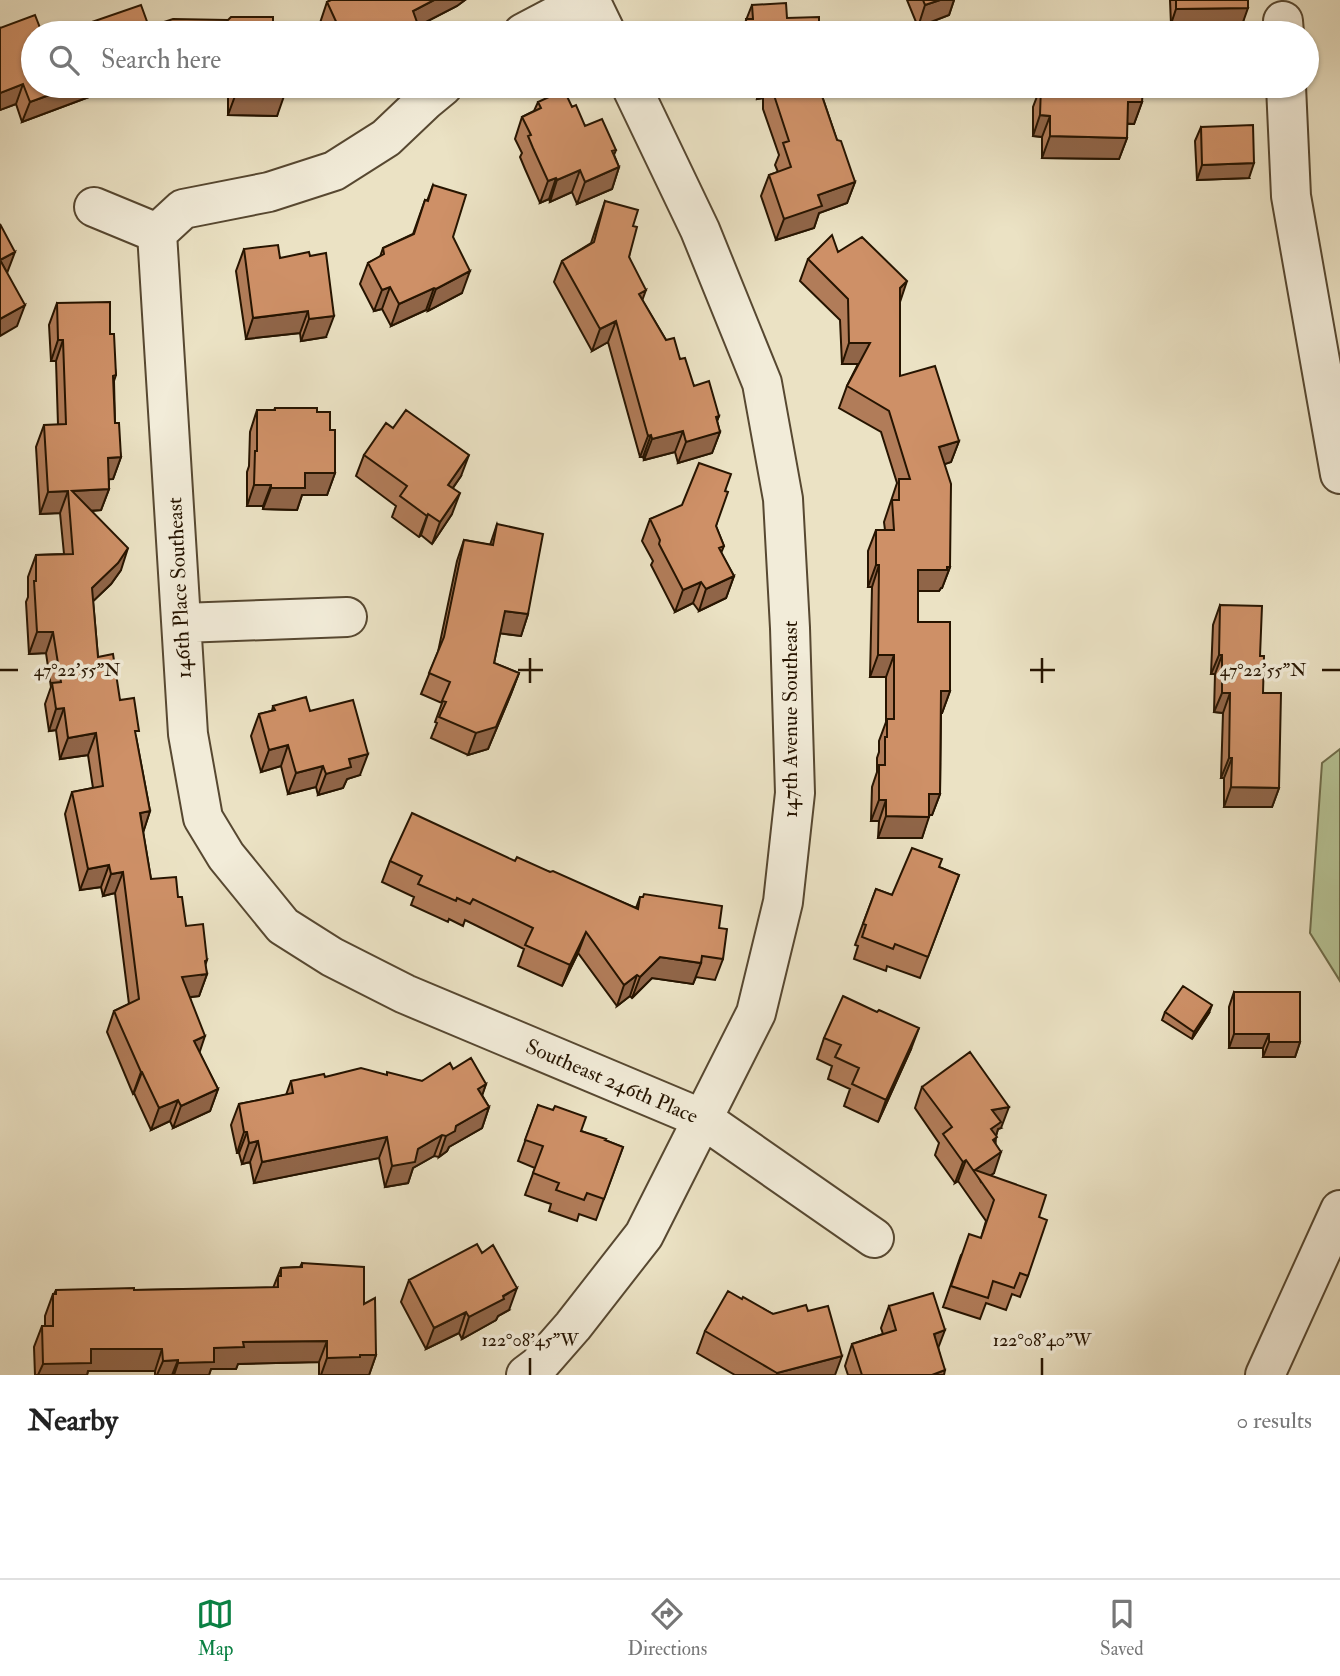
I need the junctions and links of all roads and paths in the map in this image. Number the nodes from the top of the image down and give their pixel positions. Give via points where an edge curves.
1 (588, 0) edge
2 (547, 21) edge
3 (599, 21) edge
4 (428, 98) edge
5 (637, 98) edge
6 (1287, 98) edge
7 (94, 207) dead end
8 (157, 233) junction
9 (1340, 474) edge
10 (346, 617) dead end
11 (182, 623) junction
12 (332, 957) joint
13 (703, 1119) junction
14 (1340, 1210) edge
15 (874, 1238) dead end
16 (526, 1375) edge
17 (1265, 1375) edge

1 - 2 street
1 - 3 street
4 - 8 street via 386,138 334,171 269,192 183,209
5 - 13 street, 147th Avenue Southeast via 701,230 762,383 783,499 795,793 783,902 756,1013
6 - 9 street via 1292,196
7 - 8 street
8 - 11 street, 146th Place Southeast
10 - 11 street
11 - 12 street, 146th Place Southeast via 188,733 204,818 226,856 284,926
12 - 13 street, Southeast 246th Place via 405,993
13 - 15 street, Southeast 246th Place
13 - 16 street, 147th Avenue Southeast via 644,1235 573,1326
14 - 17 street

